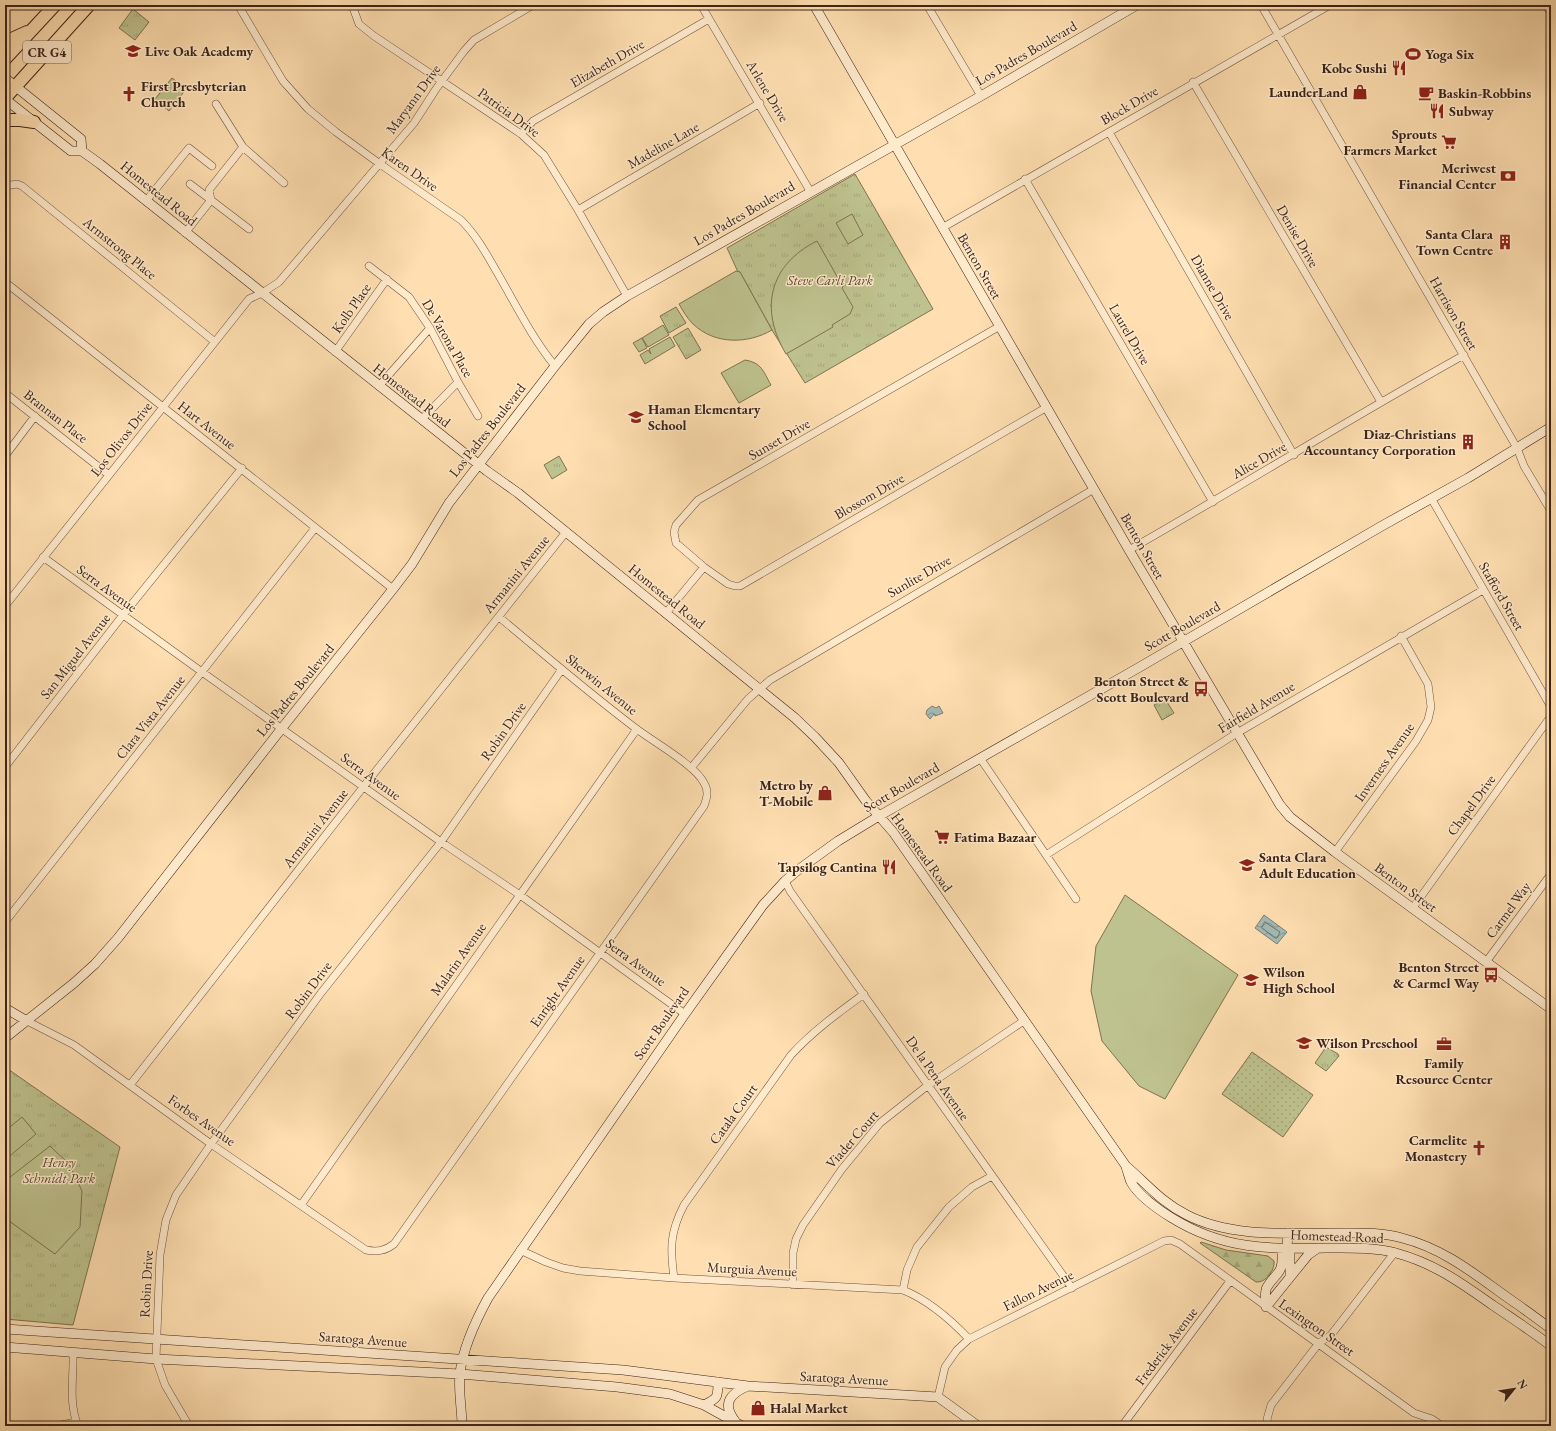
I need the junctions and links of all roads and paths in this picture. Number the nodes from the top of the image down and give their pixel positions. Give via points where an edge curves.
1 (55, 5) edge
2 (89, 5) edge
3 (238, 5) edge
4 (352, 5) edge
5 (533, 5) edge
6 (702, 5) edge
7 (814, 5) edge
8 (1137, 5) edge
9 (1261, 5) edge
10 (1330, 5) edge
11 (1548, 5) edge
12 (929, 6) edge
13 (1551, 11) edge
14 (710, 19) junction
15 (32, 30) junction
16 (1278, 34) junction
17 (5, 42) edge
18 (5, 59) edge
19 (5, 78) edge
20 (441, 82) junction
21 (1193, 82) junction
22 (16, 86) junction
23 (981, 96) junction
24 (5, 99) edge
25 (760, 103) junction
26 (216, 104) dead end
27 (5, 120) edge
28 (34, 122) junction
29 (1109, 132) junction
30 (521, 134) junction
31 (894, 144) junction
32 (243, 147) junction
33 (82, 151) junction
34 (380, 164) junction
35 (212, 166) dead end
36 (1025, 179) junction
37 (284, 183) dead end
38 (190, 184) dead end
39 (5, 186) edge
40 (810, 191) junction
41 (211, 200) junction
42 (146, 201) junction
43 (578, 210) junction
44 (942, 228) junction
45 (249, 229) dead end
46 (185, 233) junction
47 (369, 266) dead end
48 (387, 279) junction
49 (5, 282) edge
50 (262, 293) junction
51 (627, 296) junction
52 (1000, 326) junction
53 (430, 328) junction
54 (215, 342) junction
55 (335, 352) junction
56 (1464, 355) junction
57 (555, 366) junction
58 (458, 382) junction
59 (379, 386) junction
60 (5, 393) edge
61 (1380, 402) junction
62 (163, 407) junction
63 (1047, 407) junction
64 (35, 416) junction
65 (478, 416) dead end
66 (422, 419) junction
67 (1551, 427) edge
68 (1517, 448) junction
69 (1294, 455) junction
70 (5, 456) edge
71 (478, 464) junction
72 (242, 468) junction
73 (109, 475) junction
74 (1094, 489) junction
75 (1431, 498) junction
76 (1213, 502) junction
77 (1551, 511) edge
78 (315, 528) junction
79 (566, 532) junction
80 (1129, 550) junction
81 (43, 557) junction
82 (704, 567) junction
83 (393, 589) junction
84 (1483, 590) junction
85 (5, 593) edge
86 (11, 598) junction
87 (5, 606) edge
88 (666, 613) junction
89 (123, 615) junction
90 (498, 617) junction
91 (1401, 636) junction
92 (1183, 642) junction
93 (562, 669) junction
94 (202, 672) junction
95 (760, 688) junction
96 (1551, 706) edge
97 (1551, 716) edge
98 (282, 728) junction
99 (637, 729) junction
100 (1237, 733) junction
101 (980, 758) junction
102 (5, 767) edge
103 (691, 768) junction
104 (364, 786) junction
105 (879, 816) junction
106 (441, 842) junction
107 (1335, 852) junction
108 (1046, 855) junction
109 (1551, 874) edge
110 (785, 881) junction
111 (520, 895) junction
112 (1076, 899) dead end
113 (1412, 909) junction
114 (5, 922) edge
115 (600, 953) junction
116 (1486, 962) junction
117 (864, 994) junction
118 (5, 1008) edge
119 (1551, 1009) edge
120 (685, 1014) junction
121 (1025, 1020) junction
122 (27, 1022) junction
123 (5, 1038) edge
124 (130, 1086) junction
125 (928, 1086) junction
126 (211, 1144) junction
127 (1126, 1166) junction
128 (992, 1176) junction
129 (301, 1204) junction
130 (1288, 1233) junction
131 (1180, 1244) joint
132 (1287, 1248) junction
133 (1318, 1248) junction
134 (520, 1250) junction
135 (383, 1251) joint
136 (1395, 1252) junction
137 (1290, 1277) junction
138 (674, 1278) junction
139 (1230, 1281) junction
140 (793, 1285) junction
141 (1072, 1288) junction
142 (903, 1290) junction
143 (1266, 1307) junction
144 (5, 1329) edge
145 (1551, 1329) edge
146 (970, 1339) junction
147 (156, 1340) junction
148 (1319, 1343) junction
149 (1551, 1346) edge
150 (5, 1347) edge
151 (73, 1352) junction
152 (156, 1359) junction
153 (463, 1360) junction
154 (460, 1374) junction
155 (718, 1382) junction
156 (748, 1386) junction
157 (938, 1397) junction
158 (704, 1405) junction
159 (77, 1424) edge
160 (738, 1424) edge
161 (56, 1426) edge
162 (189, 1426) edge
163 (462, 1426) edge
164 (978, 1426) edge
165 (1122, 1426) edge
166 (1269, 1426) edge
167 (1442, 1426) edge

1 - 15 highway, CR G4
2 - 22 highway, CR G4
3 - 34 street, Karen Drive via 282,81 308,109
4 - 20 street, Patricia Drive via 359,24
5 - 20 street, Maryann Drive via 474,40
6 - 14 street, Arlene Drive
7 - 31 main road, Benton Street
8 - 23 main road, Los Padres Boulevard
9 - 16 street, Harrison Street
10 - 16 street, Block Drive
11 - 13 main road
12 - 23 street
14 - 25 street, Arlene Drive
14 - 30 street, Elizabeth Drive via 533,121
15 - 17 highway
15 - 18 highway, CR G4
16 - 21 street, Block Drive
16 - 56 street, Harrison Street
19 - 22 main road
20 - 30 street, Patricia Drive
20 - 34 street, Maryann Drive via 414,123
21 - 29 street, Block Drive
21 - 61 street, Denise Drive
22 - 24 highway, CR G4
22 - 33 main road via 81,138
23 - 31 main road, Los Padres Boulevard
24 - 28 main road, Homestead Road
25 - 40 street, Arlene Drive
25 - 43 street, Madeline Lane
26 - 32 street
27 - 28 highway
28 - 33 main road, Homestead Road via 71,151
29 - 36 street, Block Drive
29 - 69 street, Dianne Drive
30 - 43 street, Patricia Drive via 544,155
31 - 40 main road, Los Padres Boulevard
31 - 44 main road, Benton Street
32 - 37 street
32 - 41 street via 209,190
33 - 42 main road, Homestead Road
34 - 50 street, Maryann Drive via 279,282
34 - 57 street, Karen Drive via 461,220 471,230 539,346
35 - 42 street via 189,148
36 - 44 street, Block Drive
36 - 76 street, Laurel Drive
38 - 41 street
39 - 54 street, Armstrong Place via 22,186
40 - 51 main road, Los Padres Boulevard
41 - 45 street
41 - 46 street
42 - 46 main road, Homestead Road
43 - 51 street, Patricia Drive
44 - 52 main road, Benton Street
46 - 50 main road, Homestead Road
47 - 48 street, De Varona Place
48 - 53 street, De Varona Place via 409,297
48 - 55 street, Kolb Place
49 - 62 street, Hart Avenue
50 - 54 street, Los Olivos Drive via 249,299
50 - 55 main road, Homestead Road
51 - 57 main road, Los Padres Boulevard via 589,324
52 - 63 main road, Benton Street
52 - 82 street, Sunset Drive via 698,500 680,519 674,532 676,543
53 - 58 street, De Varona Place
53 - 59 street
54 - 62 street, Los Olivos Drive
55 - 59 main road, Homestead Road
56 - 61 street, Alice Drive
56 - 68 street, Harrison Street
57 - 71 main road, Los Padres Boulevard
58 - 65 street, De Varona Place
58 - 66 street
59 - 66 main road, Homestead Road
60 - 64 street, Brannan Place
61 - 69 street, Alice Drive
62 - 72 street, Hart Avenue
62 - 73 street, Los Olivos Drive
63 - 74 main road, Benton Street
63 - 82 street, Blossom Drive via 740,586 728,584
64 - 70 street
64 - 73 street, Brannan Place
66 - 71 main road, Homestead Road
67 - 68 main road, Scott Boulevard
68 - 75 main road, Scott Boulevard
68 - 77 street, Harrison Street via 1524,466
69 - 76 street, Alice Drive
71 - 79 main road, Homestead Road
71 - 83 main road, Los Padres Boulevard via 448,503 412,564
72 - 78 street, Hart Avenue
72 - 89 street, San Miguel Avenue
73 - 81 street, Los Olivos Drive
74 - 80 main road, Benton Street
74 - 95 street, Sunlite Drive via 780,673
75 - 84 street, Stafford Street
75 - 92 main road, Scott Boulevard
76 - 80 street, Alice Drive
78 - 83 street, Hart Avenue
78 - 94 street, Clara Vista Avenue
79 - 88 main road, Homestead Road
79 - 90 street, Armanini Avenue
80 - 92 main road, Benton Street
81 - 86 street, Los Olivos Drive
81 - 89 street, Serra Avenue
82 - 88 street
83 - 98 main road, Los Padres Boulevard
84 - 91 street, Fairfield Avenue
84 - 96 street, Stafford Street
85 - 86 street
86 - 87 street, Los Olivos Drive
88 - 95 main road, Homestead Road
89 - 94 street, Serra Avenue
89 - 102 street, San Miguel Avenue
90 - 93 street, Sherwin Avenue
90 - 104 street, Armanini Avenue
91 - 100 street, Fairfield Avenue
91 - 107 street, Inverness Avenue via 1428,684 1431,707 1428,720 1416,741
92 - 100 main road, Benton Street
92 - 101 main road, Scott Boulevard
93 - 99 street, Sherwin Avenue
93 - 106 street, Robin Drive
94 - 98 street, Serra Avenue
94 - 114 street, Clara Vista Avenue
95 - 103 street
95 - 105 main road, Homestead Road via 822,744
97 - 113 street, Chapel Drive
98 - 104 street, Serra Avenue
98 - 122 main road, Los Padres Boulevard via 118,938 95,964
99 - 103 street, Sherwin Avenue
99 - 111 street, Malarin Avenue
100 - 107 main road, Benton Street via 1280,805 1290,817
100 - 108 street, Fairfield Avenue
101 - 105 main road, Scott Boulevard
101 - 108 street
103 - 115 street, Enright Avenue via 705,783 707,792 704,806
104 - 106 street, Serra Avenue
104 - 124 street, Armanini Avenue
105 - 110 main road, Scott Boulevard via 829,847
105 - 121 main road, Homestead Road via 893,832
106 - 111 street, Serra Avenue
106 - 126 street, Robin Drive via 321,993
107 - 113 main road, Benton Street
108 - 112 street
109 - 116 street, Carmel Way
110 - 117 street, De la Pena Avenue
110 - 120 main road, Scott Boulevard via 763,905
111 - 115 street, Serra Avenue
111 - 129 street, Malarin Avenue
113 - 116 main road, Benton Street
115 - 120 street, Serra Avenue
115 - 135 street, Enright Avenue via 394,1244
116 - 119 main road, Benton Street
117 - 125 street, De la Pena Avenue
117 - 138 street, Catala Court via 806,1038 791,1055 684,1205 672,1235
118 - 122 main road, Forbes Avenue
120 - 134 main road, Scott Boulevard
121 - 125 street, Viader Court
121 - 127 main road, Homestead Road
122 - 123 main road, Los Padres Boulevard
122 - 124 street, Forbes Avenue via 74,1045
124 - 126 street, Forbes Avenue
125 - 128 street, De la Pena Avenue
125 - 140 street, Viader Court via 880,1123 842,1169 803,1225 793,1254
126 - 129 street, Forbes Avenue
126 - 147 street, Robin Drive via 176,1195 166,1220 160,1255
127 - 130 main road, Homestead Road via 1163,1201 1188,1215 1219,1227
127 - 132 main road, Homestead Road via 1131,1182 1144,1196 1162,1212 1193,1230 1247,1246
128 - 141 street, De la Pena Avenue
128 - 142 street via 972,1187 949,1207 917,1247 907,1270
129 - 135 street, Forbes Avenue via 366,1250
130 - 132 main road
130 - 145 main road, Homestead Road via 1381,1234 1425,1245 1465,1267
131 - 139 street, Lexington Street
131 - 141 street, Fallon Avenue via 1171,1240 1164,1242
132 - 133 main road, Homestead Road
132 - 137 main road via 1290,1254
132 - 143 main road via 1282,1253 1280,1271 1266,1289
133 - 136 main road, Homestead Road via 1357,1248
133 - 137 main road via 1308,1255
134 - 138 street, Murguia Avenue via 557,1266 580,1271
134 - 153 main road, Scott Boulevard via 477,1318
136 - 148 street via 1331,1335
136 - 149 main road, Homestead Road via 1426,1262 1442,1271
137 - 143 main road
138 - 140 street, Murguia Avenue
139 - 143 street, Lexington Street
139 - 165 street, Frederick Avenue
140 - 142 street, Murguia Avenue
141 - 146 street, Fallon Avenue
142 - 146 street, Murguia Avenue via 917,1296
143 - 148 street, Lexington Street
144 - 147 main road, Saratoga Avenue
146 - 157 street, Fallon Avenue via 957,1350 945,1367
147 - 152 street, Robin Drive
147 - 153 main road, Saratoga Avenue
148 - 166 street via 1271,1405 1267,1419
148 - 167 street, Lexington Street via 1414,1413 1432,1419
150 - 151 main road
151 - 152 main road
151 - 159 street via 71,1389
152 - 154 main road
152 - 162 street, Robin Drive via 165,1386
153 - 154 main road, Scott Boulevard
153 - 155 main road, Saratoga Avenue via 623,1370
154 - 158 main road via 617,1387 670,1394
154 - 163 main road, Scott Boulevard
155 - 156 main road, Saratoga Avenue
155 - 158 main road via 717,1396
156 - 157 main road, Saratoga Avenue
156 - 160 main road via 734,1393 729,1402 730,1415
157 - 164 main road
158 - 160 main road
159 - 161 street

